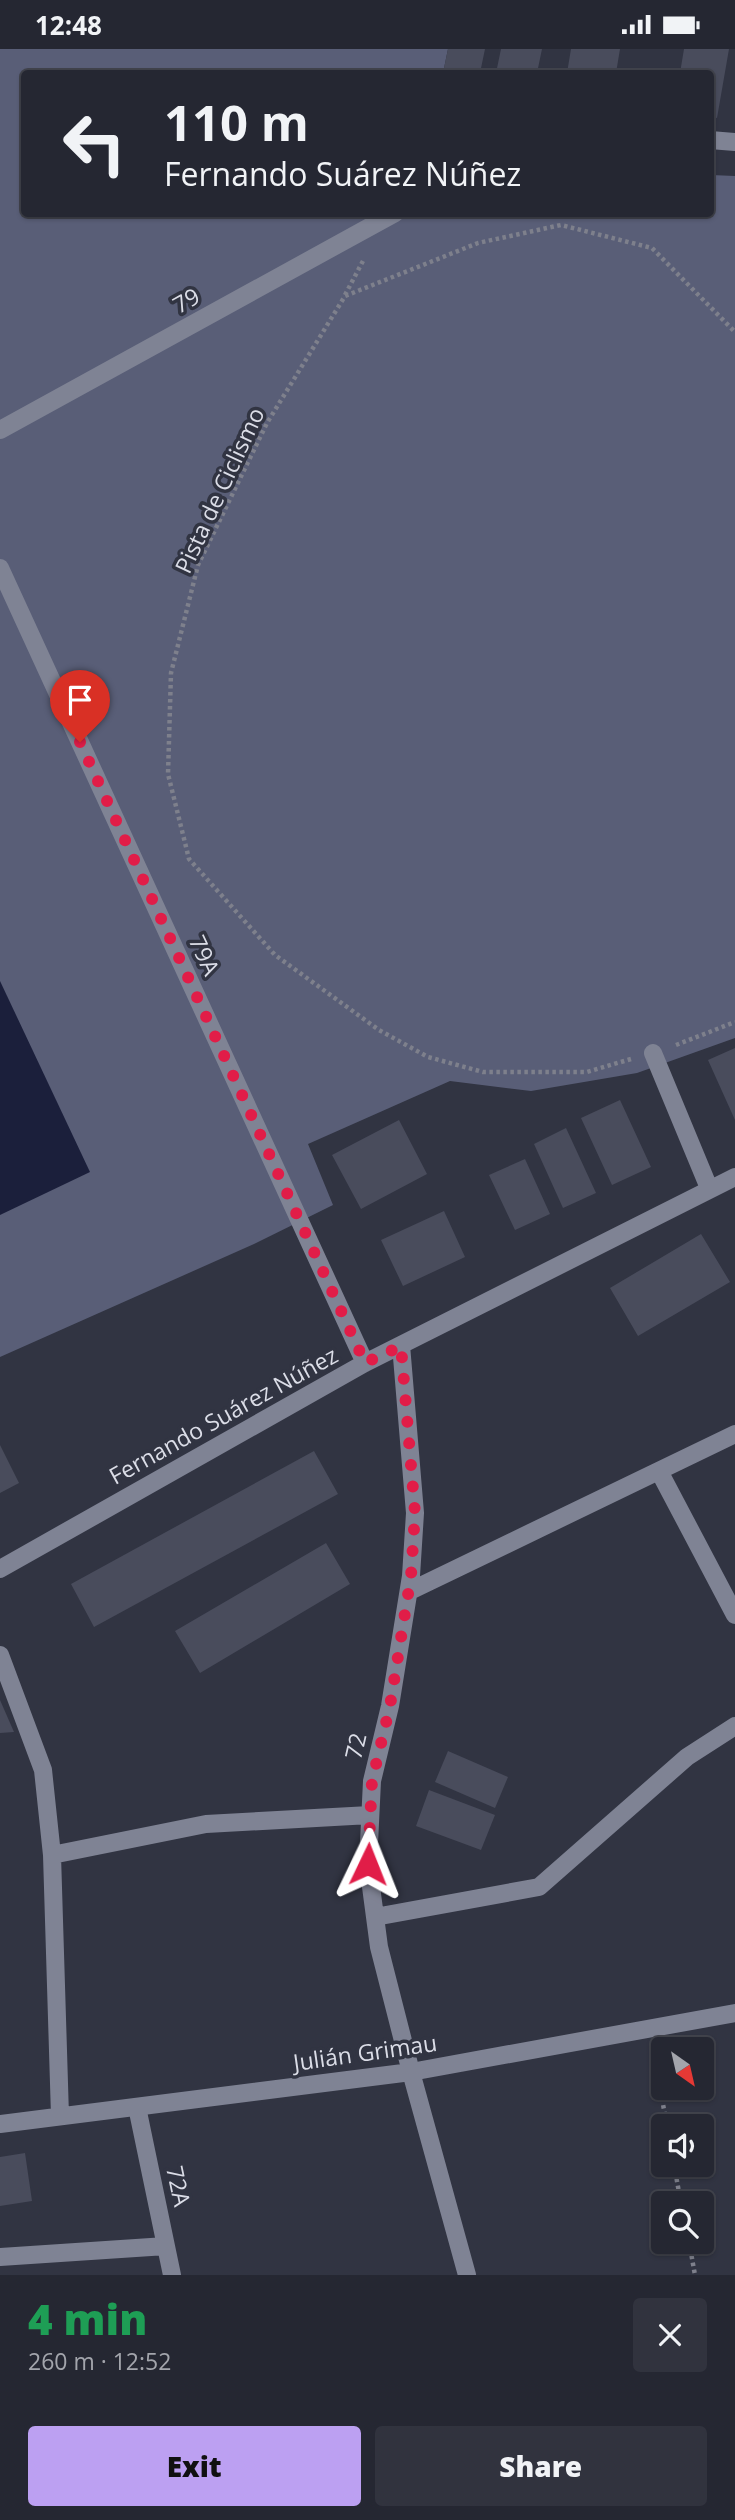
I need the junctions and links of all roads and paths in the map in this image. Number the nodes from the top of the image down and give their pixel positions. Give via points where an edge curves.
1 (714, 140) edge
2 (735, 142) edge
3 (388, 217) edge
4 (735, 332) edge
5 (0, 430) edge
6 (0, 568) edge
7 (735, 1022) edge
8 (653, 1053) junction
9 (735, 1177) edge
10 (709, 1188) junction
11 (401, 1346) junction
12 (365, 1363) junction
13 (735, 1434) edge
14 (659, 1471) junction
15 (0, 1569) edge
16 (410, 1591) junction
17 (735, 1615) edge
18 (0, 1655) edge
19 (735, 1726) edge
20 (370, 1815) junction
21 (52, 1855) junction
22 (375, 1917) junction
23 (735, 2013) edge
24 (649, 2029) junction
25 (411, 2073) junction
26 (137, 2107) junction
27 (665, 2114) edge
28 (60, 2116) junction
29 (0, 2123) edge
30 (166, 2246) junction
31 (691, 2254) edge
32 (0, 2257) edge
33 (172, 2275) edge
34 (467, 2275) edge
35 (695, 2275) edge

1 - 2 street
3 - 5 street, 79
4 - 8 path, Pista de Ciclismo via 652,248 561,225 478,243 345,296 267,423 198,565 171,673 169,774 189,859 275,955 379,1030 428,1057 483,1072 587,1072
6 - 12 street, 79A
7 - 8 path, Pista de Ciclismo
8 - 10 street
9 - 10 street, Fernando Suárez Núñez
10 - 11 street, Fernando Suárez Núñez
11 - 12 street, Fernando Suárez Núñez
11 - 16 street, 72 via 415,1513
12 - 15 street, Fernando Suárez Núñez
13 - 14 street
14 - 16 street
14 - 17 street
16 - 20 street, 72 via 372,1781
18 - 21 street via 43,1770
19 - 22 street via 687,1757 539,1887
20 - 21 street via 206,1824
20 - 22 street, 72 via 368,1864
21 - 28 street
22 - 25 street, 72
23 - 24 street, Julián Grimau
24 - 25 street, Julián Grimau
24 - 27 path
25 - 26 street, Julián Grimau
25 - 34 street, 72
26 - 28 street, Julián Grimau
26 - 30 street, 72A
28 - 29 street, Julián Grimau
30 - 32 street
30 - 33 street, 72A
31 - 35 path

